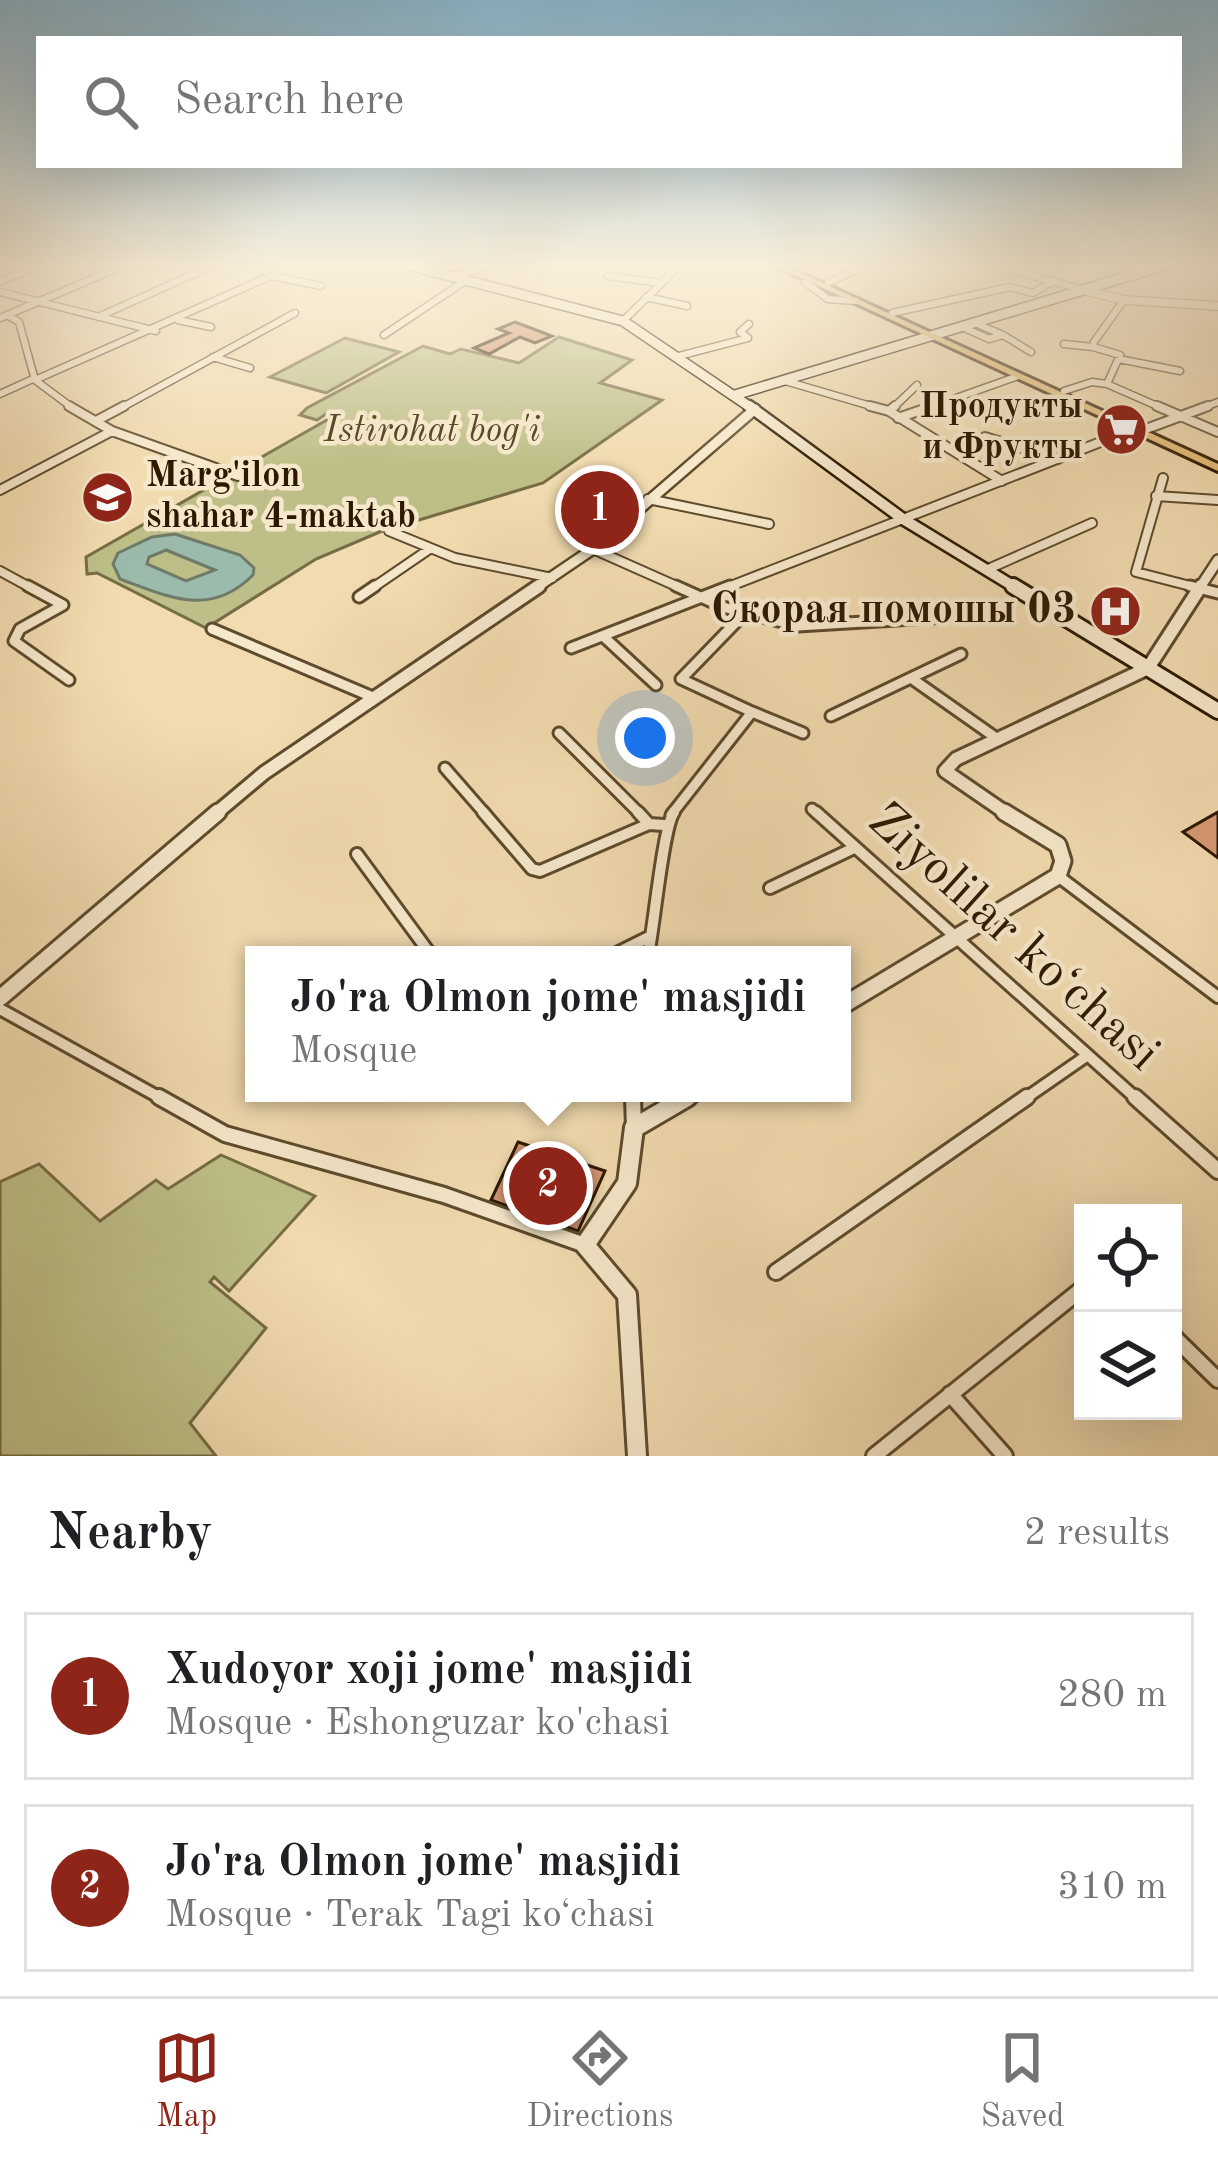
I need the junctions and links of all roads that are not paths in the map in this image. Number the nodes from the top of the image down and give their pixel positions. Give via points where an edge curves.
1 (23, 332) edge
2 (154, 332) edge
3 (261, 332) edge
4 (387, 332) edge
5 (638, 332) edge
6 (740, 332) edge
7 (927, 332) edge
8 (928, 332) edge
9 (945, 332) edge
10 (973, 332) edge
11 (998, 332) edge
12 (1103, 332) edge
13 (384, 334) dead end
14 (1003, 334) junction
15 (934, 335) junction
16 (1064, 344) dead end
17 (1093, 347) junction
18 (1030, 352) dead end
19 (675, 357) junction
20 (213, 358) junction
21 (1119, 359) junction
22 (250, 368) dead end
23 (1180, 371) dead end
24 (1018, 376) junction
25 (35, 379) junction
26 (782, 380) junction
27 (1107, 384) junction
28 (917, 385) dead end
29 (1064, 391) junction
30 (0, 394) edge
31 (735, 394) junction
32 (1218, 401) edge
33 (755, 409) junction
34 (889, 411) junction
35 (1180, 415) junction
36 (898, 418) junction
37 (96, 421) junction
38 (1140, 429) junction
39 (112, 431) junction
40 (1218, 432) edge
41 (985, 437) dead end
42 (1058, 459) junction
43 (1218, 465) edge
44 (238, 476) dead end
45 (1162, 478) dead end
46 (1002, 481) junction
47 (0, 490) edge
48 (1156, 496) junction
49 (648, 499) junction
50 (1218, 500) edge
51 (909, 517) junction
52 (1092, 523) dead end
53 (769, 524) dead end
54 (389, 531) dead end
55 (593, 549) junction
56 (428, 550) junction
57 (1218, 560) edge
58 (986, 570) junction
59 (0, 571) edge
60 (552, 578) junction
61 (1200, 588) junction
62 (1218, 592) edge
63 (705, 596) junction
64 (358, 597) dead end
65 (744, 614) junction
66 (946, 617) dead end
67 (212, 628) dead end
68 (603, 636) junction
69 (571, 648) dead end
70 (961, 654) dead end
71 (1148, 668) junction
72 (911, 678) junction
73 (69, 680) dead end
74 (656, 685) dead end
75 (375, 698) junction
76 (1218, 711) edge
77 (752, 712) junction
78 (831, 716) dead end
79 (560, 733) dead end
80 (803, 733) dead end
81 (999, 740) junction
82 (445, 768) dead end
83 (812, 809) dead end
84 (649, 824) junction
85 (664, 825) junction
86 (854, 848) junction
87 (357, 854) dead end
88 (1058, 876) junction
89 (770, 888) dead end
90 (651, 936) junction
91 (956, 939) junction
92 (423, 946) edge
93 (631, 946) edge
94 (649, 946) edge
95 (1218, 997) edge
96 (0, 998) edge
97 (851, 1001) edge
98 (0, 1009) edge
99 (1085, 1057) junction
100 (633, 1102) edge
101 (679, 1102) edge
102 (634, 1128) junction
103 (1215, 1164) edge
104 (585, 1245) junction
105 (776, 1272) dead end
106 (1074, 1295) edge
107 (1182, 1345) edge
108 (1218, 1380) edge
109 (950, 1394) junction
110 (637, 1456) edge
111 (874, 1456) edge
112 (1005, 1456) edge

1 - 25 street
2 - 25 street
3 - 20 street
4 - 13 street
5 - 19 main road
6 - 19 street via 748,338
7 - 15 main road
8 - 15 main road
9 - 15 main road
10 - 14 street
11 - 14 street
12 - 17 street
14 - 18 street
15 - 24 main road
15 - 26 main road
15 - 29 main road
16 - 17 street
17 - 21 street via 1117,351
19 - 31 main road
20 - 22 street
20 - 37 street
21 - 23 street
21 - 27 street
24 - 36 street
24 - 38 main road
25 - 30 street
25 - 37 street
26 - 31 main road
26 - 34 street
27 - 29 street
27 - 35 street
28 - 34 street
29 - 38 main road
31 - 33 main road
32 - 35 street
33 - 49 street
33 - 51 main road
34 - 36 street
35 - 38 street
35 - 40 street
36 - 46 street
37 - 39 street
38 - 42 street
38 - 43 main road
39 - 44 street
39 - 47 street
41 - 42 street
42 - 46 street
45 - 48 street
46 - 51 street
48 - 50 street
48 - 61 street via 1136,572
49 - 53 street
49 - 55 street
51 - 58 main road
51 - 63 street
52 - 58 street
54 - 56 street
55 - 60 street
55 - 63 street
56 - 60 street
56 - 64 street
57 - 61 street
58 - 71 main road
59 - 73 street via 63,605 20,629 14,641
60 - 75 street
61 - 62 street
61 - 71 street
63 - 65 street
63 - 68 street
65 - 66 street via 798,626
65 - 77 street via 681,680
67 - 75 street
68 - 69 street
68 - 74 street
70 - 72 street
71 - 76 main road
71 - 81 street
72 - 78 street
72 - 81 street
75 - 96 street via 233,797
77 - 80 street
77 - 85 street
79 - 84 street
81 - 88 street via 945,771 1058,845
82 - 84 street via 540,871
83 - 86 street, Ziyolilar koʻchasi
84 - 85 street
85 - 90 street
86 - 89 street
86 - 91 street, Ziyolilar koʻchasi
87 - 92 street
88 - 91 street
88 - 95 street
90 - 93 street
90 - 94 street
91 - 97 street
91 - 99 street, Ziyolilar koʻchasi
98 - 104 street via 225,1134 444,1195
99 - 103 street, Ziyolilar koʻchasi
99 - 105 street
100 - 102 street
101 - 102 street
102 - 104 street via 627,1183
104 - 110 street via 627,1295
106 - 109 street
107 - 108 street
109 - 111 street
109 - 112 street

